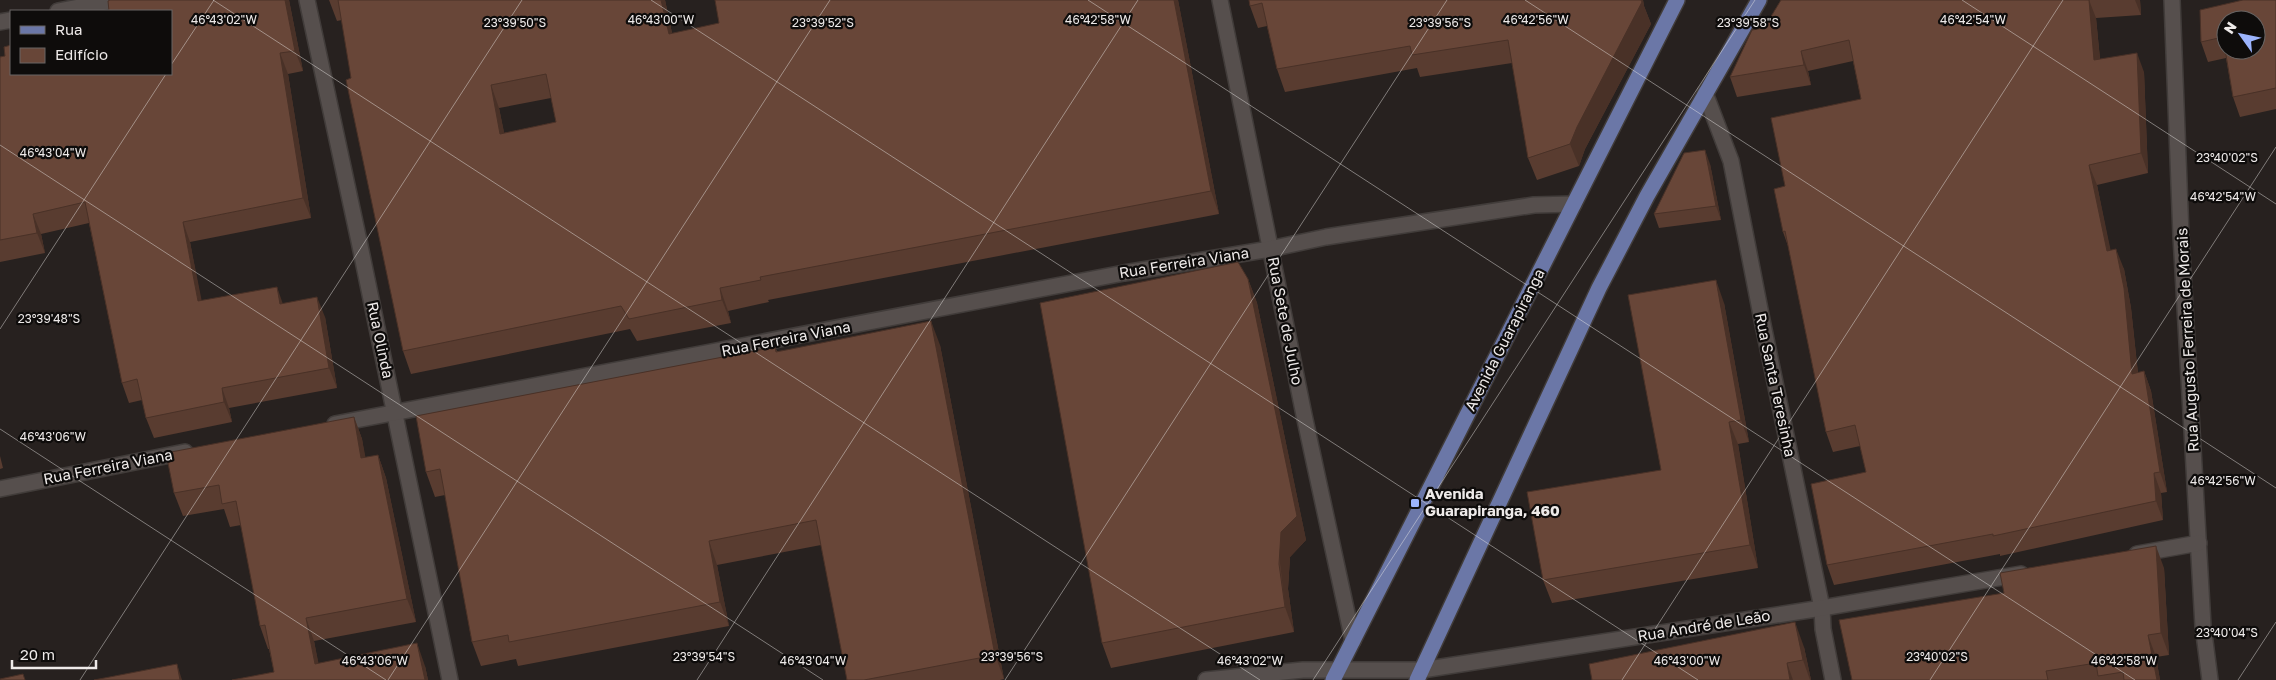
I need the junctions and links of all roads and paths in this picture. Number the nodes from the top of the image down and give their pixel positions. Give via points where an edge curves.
1 (117, 0) edge
2 (307, 0) edge
3 (1220, 0) edge
4 (1677, 0) edge
5 (1759, 0) edge
6 (2172, 0) edge
7 (63, 10) edge
8 (1705, 93) junction
9 (1574, 204) junction
10 (1270, 249) junction
11 (395, 413) junction
12 (317, 427) edge
13 (200, 449) edge
14 (0, 489) edge
15 (2199, 544) junction
16 (2122, 557) edge
17 (2035, 572) edge
18 (1822, 608) junction
19 (1353, 641) junction
20 (1335, 675) edge
21 (1420, 675) edge
22 (450, 680) edge
23 (1206, 680) edge
24 (1833, 680) edge
25 (2210, 680) edge

1 - 7 street
2 - 11 street, Rua Olinda
3 - 10 street, Rua Sete de Julho
4 - 9 main road, Avenida Guarapiranga
5 - 8 main road
6 - 15 street, Rua Augusto Ferreira de Morais
8 - 18 street, Rua Santa Teresinha via 1731,161
8 - 21 main road via 1599,288
9 - 10 street, Rua Ferreira Viana via 1534,205
9 - 19 main road, Avenida Guarapiranga
10 - 11 street, Rua Ferreira Viana via 1124,273
10 - 19 street, Rua Sete de Julho
11 - 12 street, Rua Ferreira Viana
11 - 22 street, Rua Olinda
13 - 14 street, Rua Ferreira Viana
15 - 16 street
15 - 25 street, Rua Augusto Ferreira de Morais via 2202,626
17 - 18 street, Rua André de Leão
18 - 21 street, Rua André de Leão
18 - 24 street, Rua Santa Teresinha
19 - 20 main road, Avenida Guarapiranga
20 - 21 street, Rua André de Leão
20 - 23 street, Rua André de Leão via 1303,670

